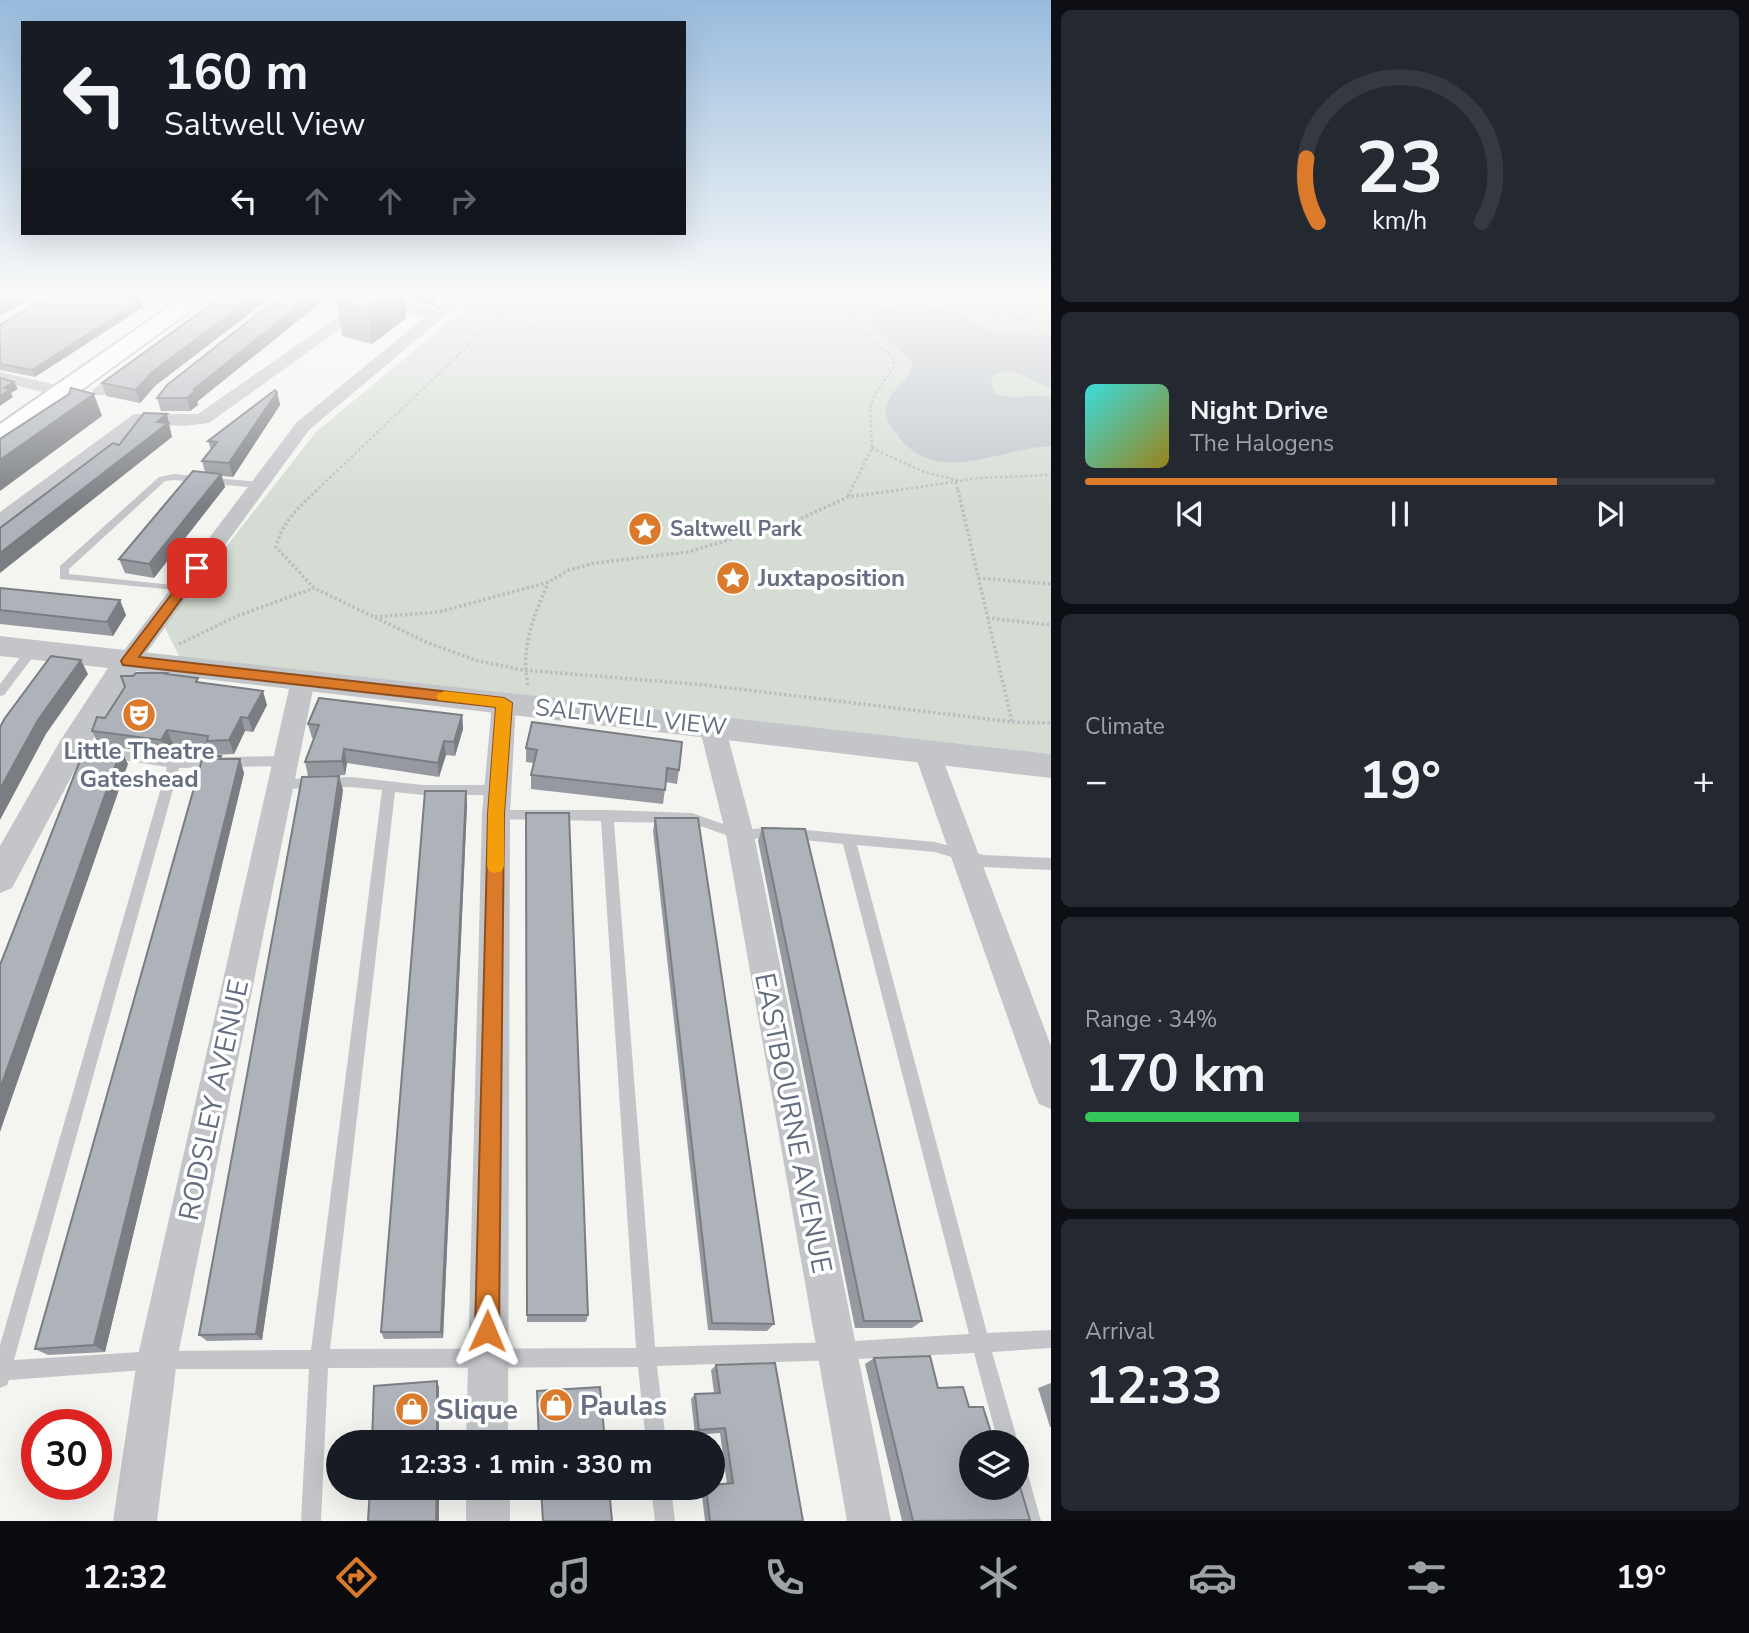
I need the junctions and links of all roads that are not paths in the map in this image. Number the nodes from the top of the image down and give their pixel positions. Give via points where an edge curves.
1 (100, 366) edge
2 (133, 366) edge
3 (278, 366) edge
4 (375, 366) edge
5 (0, 377) edge
6 (64, 391) junction
7 (98, 392) dead end
8 (156, 400) edge
9 (140, 418) junction
10 (0, 436) edge
11 (259, 485) junction
12 (0, 522) edge
13 (182, 589) junction
14 (0, 646) edge
15 (32, 650) junction
16 (134, 662) junction
17 (303, 680) junction
18 (0, 692) edge
19 (520, 705) junction
20 (712, 726) junction
21 (84, 751) junction
22 (927, 752) junction
23 (174, 763) junction
24 (1051, 766) edge
25 (283, 772) junction
26 (389, 786) junction
27 (497, 802) junction
28 (607, 815) junction
29 (740, 835) junction
30 (849, 840) junction
31 (965, 856) junction
32 (3, 864) edge
33 (1051, 864) edge
34 (1051, 1092) edge
35 (1051, 1339) edge
36 (979, 1341) junction
37 (838, 1351) junction
38 (646, 1357) junction
39 (487, 1358) junction
40 (319, 1359) junction
41 (157, 1360) junction
42 (1, 1373) edge
43 (488, 1430) edge
44 (655, 1430) edge
45 (1005, 1430) edge
46 (488, 1500) edge
47 (662, 1500) edge
48 (1025, 1500) edge
49 (135, 1521) edge
50 (311, 1521) edge
51 (488, 1521) edge
52 (665, 1521) edge
53 (869, 1521) edge
54 (1031, 1521) edge

1 - 6 main road
2 - 7 street
3 - 9 street via 203,419
4 - 11 street via 303,426
5 - 6 street
6 - 10 main road
8 - 9 street
9 - 12 street
11 - 13 street
11 - 13 lane via 174,477 162,480 64,568 64,577
13 - 16 street
14 - 15 street, SALTWELL VIEW
15 - 16 street, SALTWELL VIEW
15 - 18 lane
16 - 17 street, SALTWELL VIEW
16 - 21 street
17 - 19 street, SALTWELL VIEW
17 - 25 street, RODSLEY AVENUE
19 - 20 street, SALTWELL VIEW
19 - 27 street
20 - 22 street, SALTWELL VIEW
20 - 29 street, EASTBOURNE AVENUE
21 - 23 lane
21 - 32 street
22 - 24 street, SALTWELL VIEW
22 - 31 street
23 - 25 lane
23 - 42 lane
25 - 26 lane
25 - 41 street, RODSLEY AVENUE
26 - 27 lane
26 - 40 lane
27 - 28 lane
27 - 39 street
28 - 29 lane via 692,818
28 - 38 lane
29 - 30 lane via 774,832
29 - 37 street, EASTBOURNE AVENUE
30 - 31 lane via 935,847
30 - 36 lane
31 - 33 lane
31 - 34 street
35 - 36 lane
36 - 37 lane
36 - 45 lane
37 - 38 lane
37 - 53 street, EASTBOURNE AVENUE
38 - 39 lane
38 - 44 lane
39 - 40 lane
39 - 43 street
40 - 41 lane
40 - 50 lane
41 - 42 lane
41 - 49 street, RODSLEY AVENUE
46 - 51 street
47 - 52 lane
48 - 54 lane

